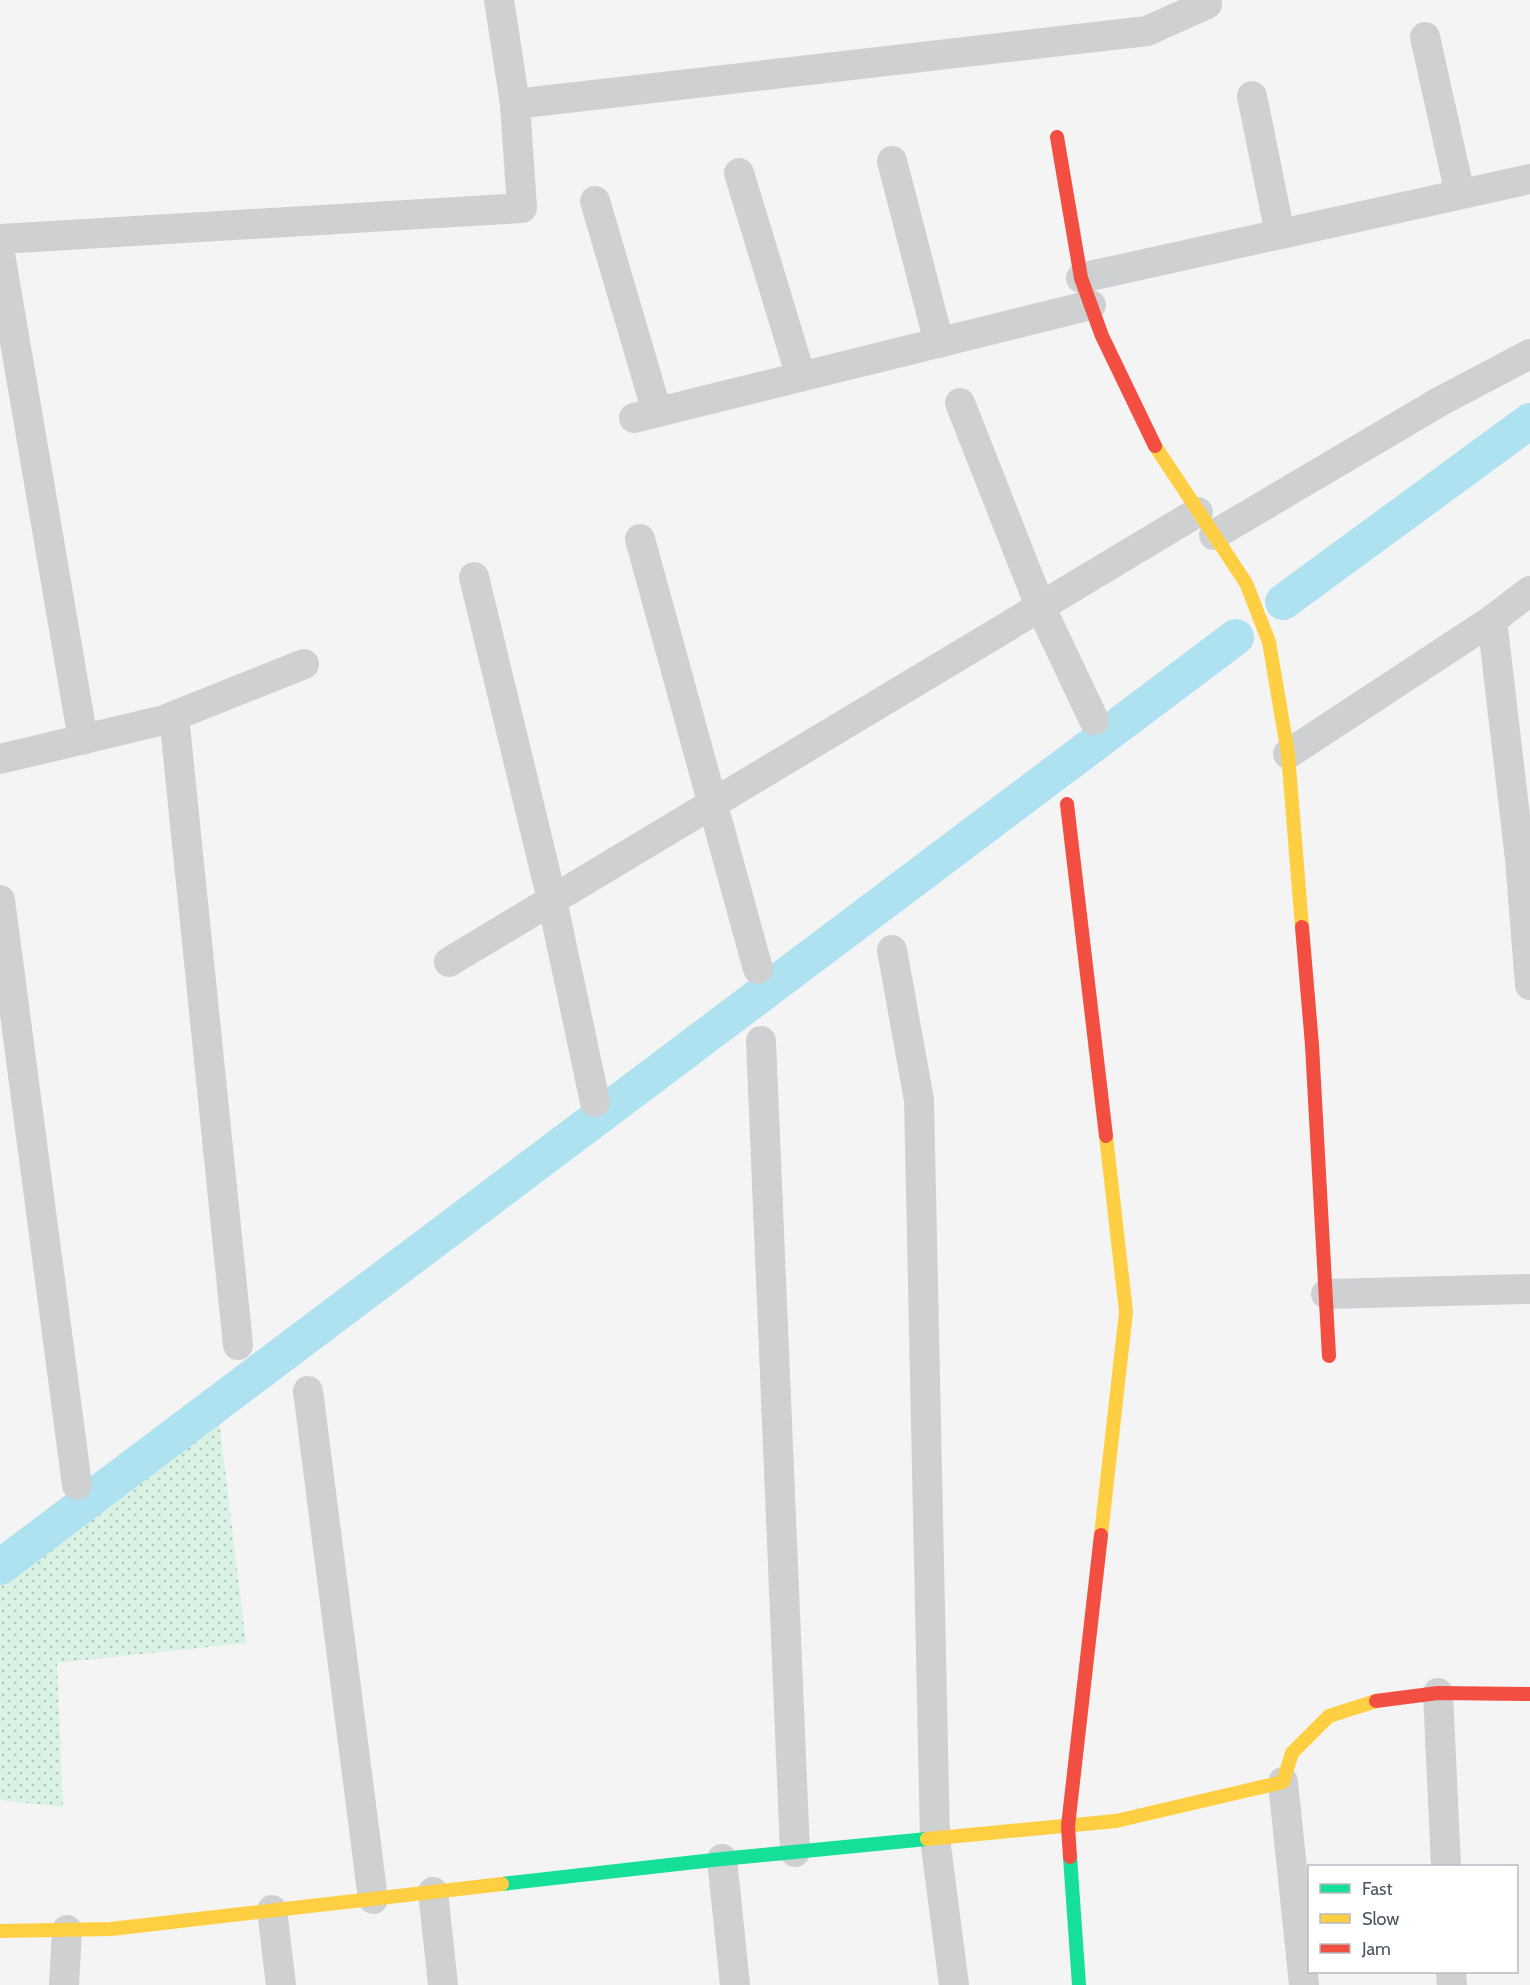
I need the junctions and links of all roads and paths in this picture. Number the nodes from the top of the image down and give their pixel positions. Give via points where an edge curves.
1 (499, 0) edge
2 (1207, 0) edge
3 (1425, 37) dead end
4 (1252, 96) dead end
5 (515, 104) junction
6 (1057, 137) dead end
7 (892, 161) dead end
8 (739, 173) dead end
9 (1530, 179) edge
10 (1460, 194) junction
11 (595, 201) dead end
12 (1280, 234) junction
13 (0, 239) edge
14 (0, 254) edge
15 (1081, 278) junction
16 (1091, 306) junction
17 (939, 343) junction
18 (1530, 354) edge
19 (801, 377) junction
20 (960, 403) dead end
21 (1206, 523) junction
22 (640, 539) dead end
23 (474, 577) dead end
24 (1530, 591) edge
25 (1040, 606) junction
26 (1492, 620) junction
27 (304, 664) dead end
28 (174, 716) junction
29 (1094, 720) dead end
30 (83, 740) junction
31 (1288, 754) junction
32 (0, 759) edge
33 (712, 804) junction
34 (1067, 804) dead end
35 (1525, 856) edge
36 (0, 900) edge
37 (552, 900) junction
38 (892, 950) dead end
39 (449, 962) dead end
40 (758, 969) dead end
41 (1530, 986) edge
42 (761, 1041) dead end
43 (595, 1102) dead end
44 (1530, 1289) edge
45 (1326, 1294) junction
46 (238, 1345) dead end
47 (1329, 1356) dead end
48 (308, 1391) dead end
49 (77, 1485) dead end
50 (1438, 1694) junction
51 (1530, 1694) edge
52 (1283, 1782) junction
53 (1068, 1826) junction
54 (935, 1839) junction
55 (795, 1852) junction
56 (722, 1859) junction
57 (1446, 1865) edge
58 (433, 1892) junction
59 (373, 1899) junction
60 (272, 1910) junction
61 (68, 1930) junction
62 (0, 1931) edge
63 (64, 1985) edge
64 (281, 1985) edge
65 (443, 1985) edge
66 (735, 1985) edge
67 (954, 1985) edge
68 (1078, 1985) edge
69 (1304, 1985) edge

1 - 5 street
2 - 5 street via 1207,4 1147,31
3 - 10 street
4 - 12 street
5 - 13 street via 522,208
6 - 15 street
7 - 17 street
8 - 19 street
9 - 10 street
10 - 12 street
11 - 19 street via 646,415
12 - 15 street
14 - 30 street
15 - 16 street
16 - 17 street
16 - 21 street via 1156,447
17 - 19 street
18 - 21 street
20 - 25 street
21 - 25 street
21 - 31 street via 1246,583 1269,642
22 - 33 street
23 - 37 street
24 - 26 street
25 - 29 street
25 - 33 street
26 - 31 street
26 - 35 street
27 - 28 street
28 - 30 street
28 - 46 street
30 - 32 street
31 - 45 street via 1312,1045
33 - 37 street
33 - 40 street
34 - 53 street via 1125,1312
35 - 41 street
36 - 49 street
37 - 39 street
37 - 43 street
38 - 54 street via 919,1100
42 - 55 street
44 - 45 street
45 - 47 street
48 - 59 street
50 - 51 street
50 - 52 street via 1376,1701 1329,1716 1292,1752
50 - 57 street
52 - 53 street via 1116,1821
52 - 69 street
53 - 54 street
53 - 68 street
54 - 55 street
54 - 67 street
55 - 56 street
56 - 58 street
56 - 66 street
58 - 59 street
58 - 65 street
59 - 60 street
60 - 61 street via 111,1929
60 - 64 street
61 - 62 street
61 - 63 street

